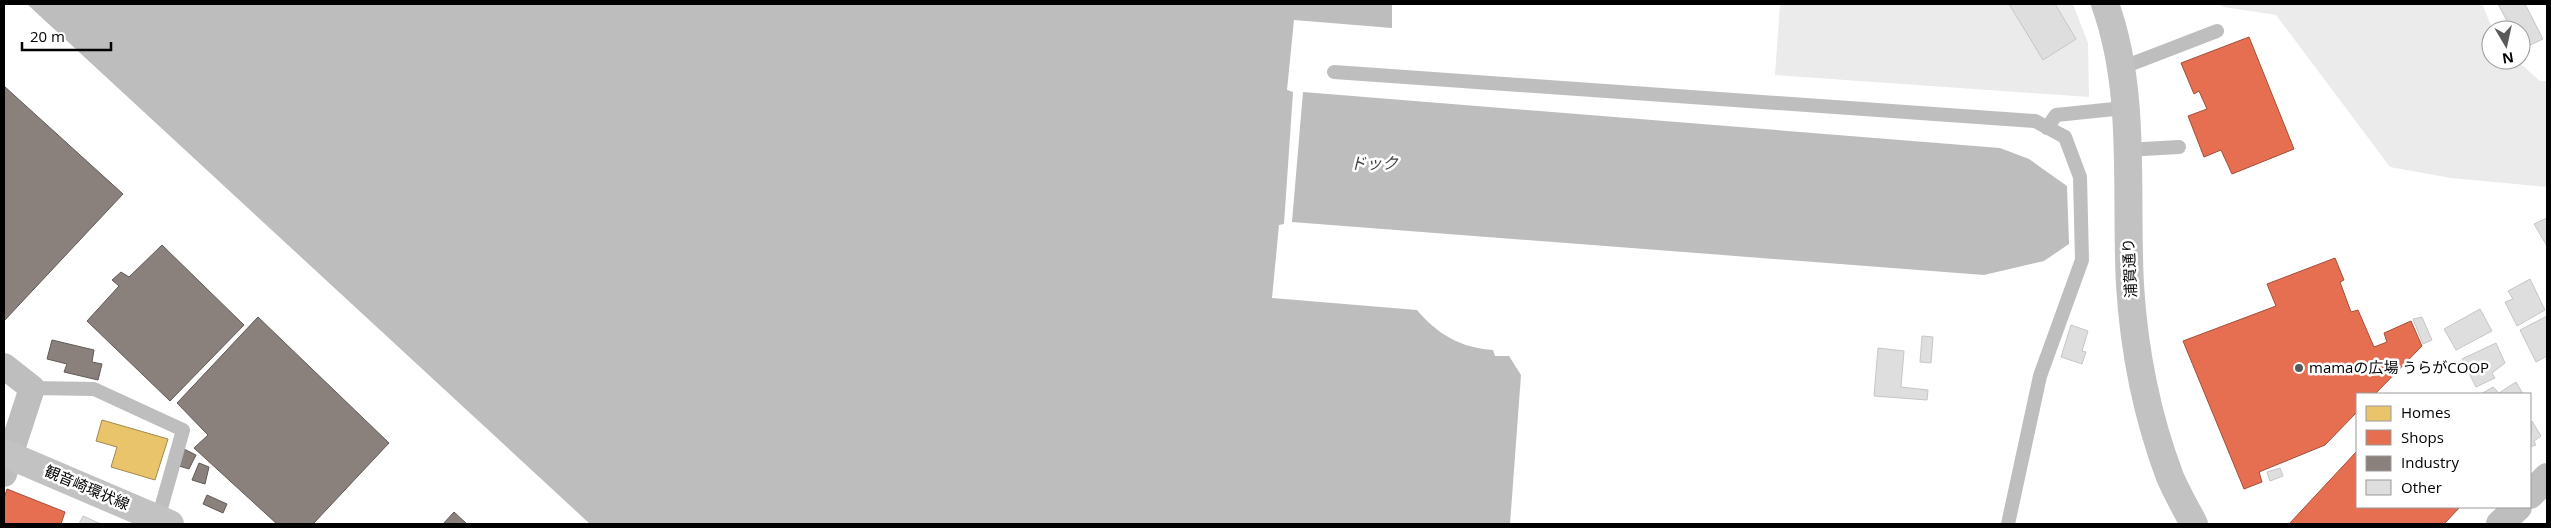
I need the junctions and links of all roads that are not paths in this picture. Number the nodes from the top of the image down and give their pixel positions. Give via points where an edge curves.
1 (2105, 4) edge
2 (2217, 31) dead end
3 (2121, 68) junction
4 (1334, 72) dead end
5 (2124, 108) junction
6 (2047, 128) junction
7 (2179, 147) dead end
8 (2126, 150) junction
9 (4, 366) edge
10 (32, 388) junction
11 (6, 461) edge
12 (2547, 477) edge
13 (2531, 494) edge
14 (2517, 508) edge
15 (162, 523) edge
16 (2008, 524) edge
17 (2194, 524) edge
18 (2500, 524) edge

1 - 3 main road, 浦賀通り via 2113,25
2 - 3 lane
3 - 5 main road, 浦賀通り
4 - 6 lane via 2035,122
5 - 6 lane via 2056,115
5 - 8 main road, 浦賀通り
6 - 16 lane via 2065,137 2080,177 2082,260 2040,376
7 - 8 lane
8 - 17 main road, 浦賀通り via 2135,340 2151,417 2171,478
9 - 10 street
10 - 11 street
10 - 15 lane via 94,389 184,430
11 - 15 main road, 観音崎環状線
12 - 13 street
14 - 18 street

